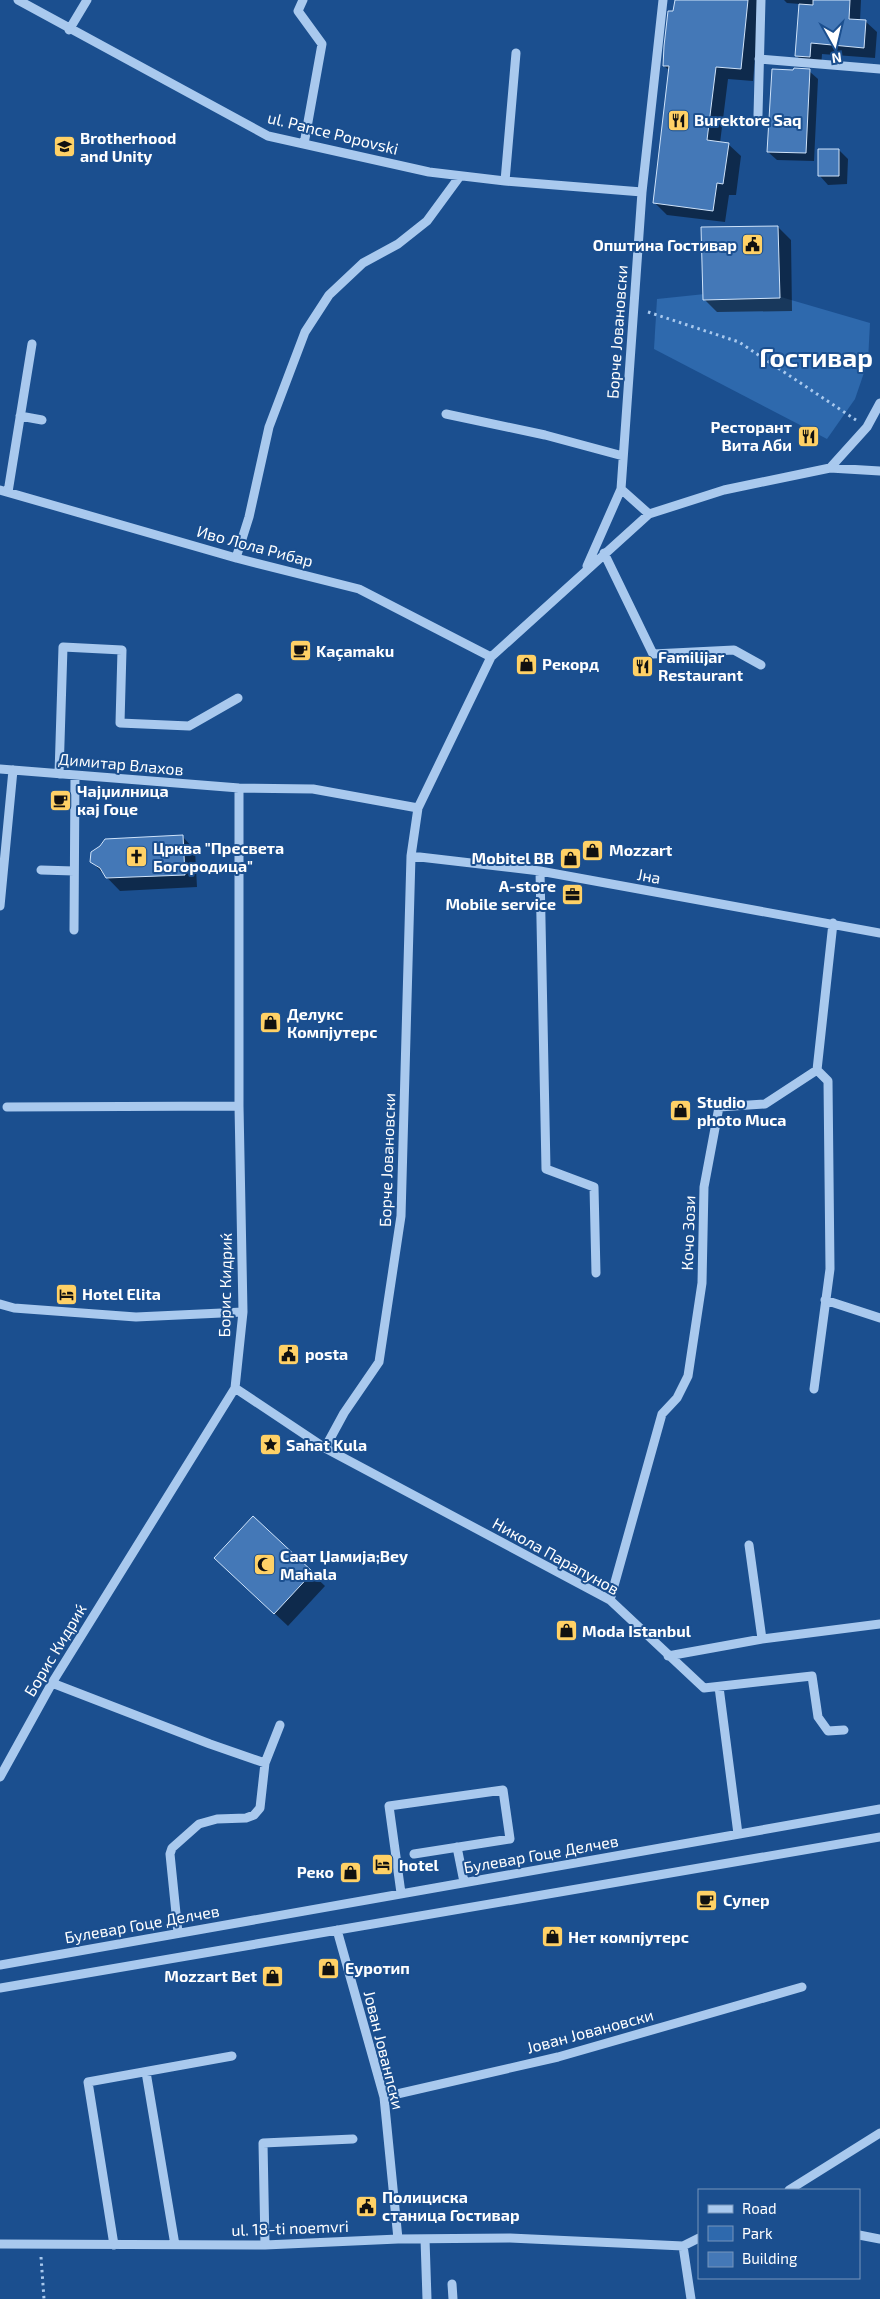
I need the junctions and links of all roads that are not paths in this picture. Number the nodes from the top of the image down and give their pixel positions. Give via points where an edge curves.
1 (18, 0) edge
2 (87, 0) edge
3 (303, 0) edge
4 (663, 0) edge
5 (761, 0) edge
6 (69, 30) junction
7 (516, 53) dead end
8 (759, 59) junction
9 (880, 69) edge
10 (758, 115) dead end
11 (304, 144) junction
12 (460, 176) junction
13 (505, 181) junction
14 (642, 192) junction
15 (32, 344) dead end
16 (880, 403) edge
17 (446, 414) dead end
18 (20, 416) junction
19 (42, 420) dead end
20 (623, 456) junction
21 (830, 468) junction
22 (880, 471) edge
23 (621, 489) junction
24 (4, 491) edge
25 (649, 514) junction
26 (604, 553) junction
27 (236, 558) junction
28 (585, 570) junction
29 (491, 657) junction
30 (761, 665) dead end
31 (238, 698) dead end
32 (0, 769) edge
33 (13, 770) junction
34 (59, 774) junction
35 (75, 775) junction
36 (239, 788) junction
37 (418, 808) junction
38 (411, 856) junction
39 (41, 870) dead end
40 (74, 871) junction
41 (540, 872) junction
42 (0, 906) edge
43 (833, 923) junction
44 (74, 930) dead end
45 (880, 934) edge
46 (817, 1070) junction
47 (240, 1106) junction
48 (7, 1108) dead end
49 (596, 1273) dead end
50 (825, 1300) junction
51 (0, 1304) edge
52 (243, 1312) junction
53 (880, 1318) edge
54 (235, 1388) junction
55 (814, 1389) dead end
56 (324, 1448) junction
57 (748, 1545) dead end
58 (610, 1600) junction
59 (880, 1624) edge
60 (762, 1638) junction
61 (668, 1656) junction
62 (52, 1683) junction
63 (719, 1687) junction
64 (280, 1725) dead end
65 (844, 1730) dead end
66 (266, 1763) junction
67 (0, 1777) edge
68 (880, 1809) edge
69 (738, 1834) junction
70 (880, 1836) edge
71 (457, 1847) junction
72 (414, 1854) dead end
73 (464, 1882) junction
74 (402, 1893) junction
75 (337, 1930) junction
76 (178, 1933) junction
77 (0, 1965) edge
78 (802, 1987) dead end
79 (0, 1988) edge
80 (232, 2056) dead end
81 (146, 2072) junction
82 (384, 2097) junction
83 (880, 2133) edge
84 (353, 2139) dead end
85 (791, 2189) edge
86 (860, 2235) edge
87 (698, 2238) edge
88 (398, 2239) junction
89 (425, 2239) junction
90 (880, 2239) edge
91 (0, 2244) edge
92 (114, 2245) junction
93 (175, 2245) junction
94 (265, 2245) junction
95 (683, 2246) junction
96 (452, 2284) dead end
97 (427, 2299) edge
98 (453, 2299) edge
99 (691, 2299) edge

1 - 6 street, ul. Pance Popovski
2 - 6 street
3 - 11 street via 298,11 322,44
4 - 14 street, Борче Јовановски
5 - 8 street
6 - 11 street, ul. Pance Popovski via 268,136
7 - 13 street
8 - 9 street
8 - 10 street
11 - 12 street, ul. Pance Popovski
12 - 13 street, ul. Pance Popovski
12 - 27 street via 427,222 398,244 363,263 329,295 305,332 269,427 249,517
13 - 14 street, ul. Pance Popovski
14 - 20 street, Борче Јовановски
15 - 18 street
16 - 21 street via 867,427
17 - 20 street
18 - 19 street
18 - 24 street
20 - 23 street, Борче Јовановски
21 - 22 street
21 - 25 street via 724,490
23 - 25 street
23 - 28 street, Борче Јовановски
24 - 27 street, Иво Лола Рибар
25 - 26 street
26 - 28 street
26 - 30 street via 653,654 734,650
27 - 29 street, Иво Лола Рибар via 359,589
28 - 29 street
29 - 37 street, Борче Јовановски
31 - 34 street via 189,726 120,723 122,650 63,647
32 - 33 street, Димитар Влахов
33 - 34 street, Димитар Влахов
33 - 42 street
34 - 35 street, Димитар Влахов
35 - 36 street, Димитар Влахов
35 - 40 street
36 - 37 street, Димитар Влахов via 312,789
36 - 47 street, Борис Кидриќ
37 - 38 street, Борче Јовановски
38 - 41 street, Јна
38 - 56 street, Борче Јовановски via 401,1216 379,1362
39 - 40 street
40 - 44 street
41 - 43 street, Јна
41 - 49 street via 546,1169 594,1187
43 - 45 street, Јна
43 - 46 street
46 - 50 street via 828,1081 830,1269
46 - 58 street, Кочо Зози via 766,1104 719,1107 704,1187 702,1283 688,1376 677,1398 662,1414
47 - 48 street
47 - 52 street, Борис Кидриќ
50 - 53 street
50 - 55 street
51 - 52 street via 14,1308 136,1317
52 - 54 street, Борис Кидриќ
54 - 56 street, Никола Парапунов
54 - 62 street, Борис Кидриќ
56 - 58 street, Никола Парапунов
57 - 60 street
58 - 61 street, Никола Парапунов
59 - 60 street
60 - 61 street
61 - 63 street, Никола Парапунов via 704,1688
62 - 66 street
62 - 67 street, Борис Кидриќ
63 - 65 street via 812,1676 818,1717 828,1731
63 - 69 street
64 - 66 street
66 - 76 street via 260,1808 254,1815 200,1824 172,1848
68 - 69 street, Булевар Гоце Делчев
69 - 73 street, Булевар Гоце Делчев
70 - 75 street
71 - 72 street
71 - 73 street
71 - 74 street via 510,1839 503,1790 389,1806
73 - 74 street, Булевар Гоце Делчев
74 - 76 street, Булевар Гоце Делчев
75 - 79 street
75 - 82 street, Јован Јованпски
76 - 77 street, Булевар Гоце Делчев
78 - 82 street, Јован Јовановски via 558,2057
80 - 81 street
81 - 92 street via 88,2082
81 - 93 street
82 - 88 street, Јован Јованпски
83 - 85 street
84 - 94 street via 262,2143
86 - 90 street
87 - 95 street, ul. 18-ti noemvri
88 - 89 street, ul. 18-ti noemvri
88 - 94 street, ul. 18-ti noemvri
89 - 95 street, ul. 18-ti noemvri via 510,2238
89 - 97 street
91 - 92 street, ul. 18-ti noemvri
92 - 93 street, ul. 18-ti noemvri
93 - 94 street, ul. 18-ti noemvri
95 - 99 street
96 - 98 street

